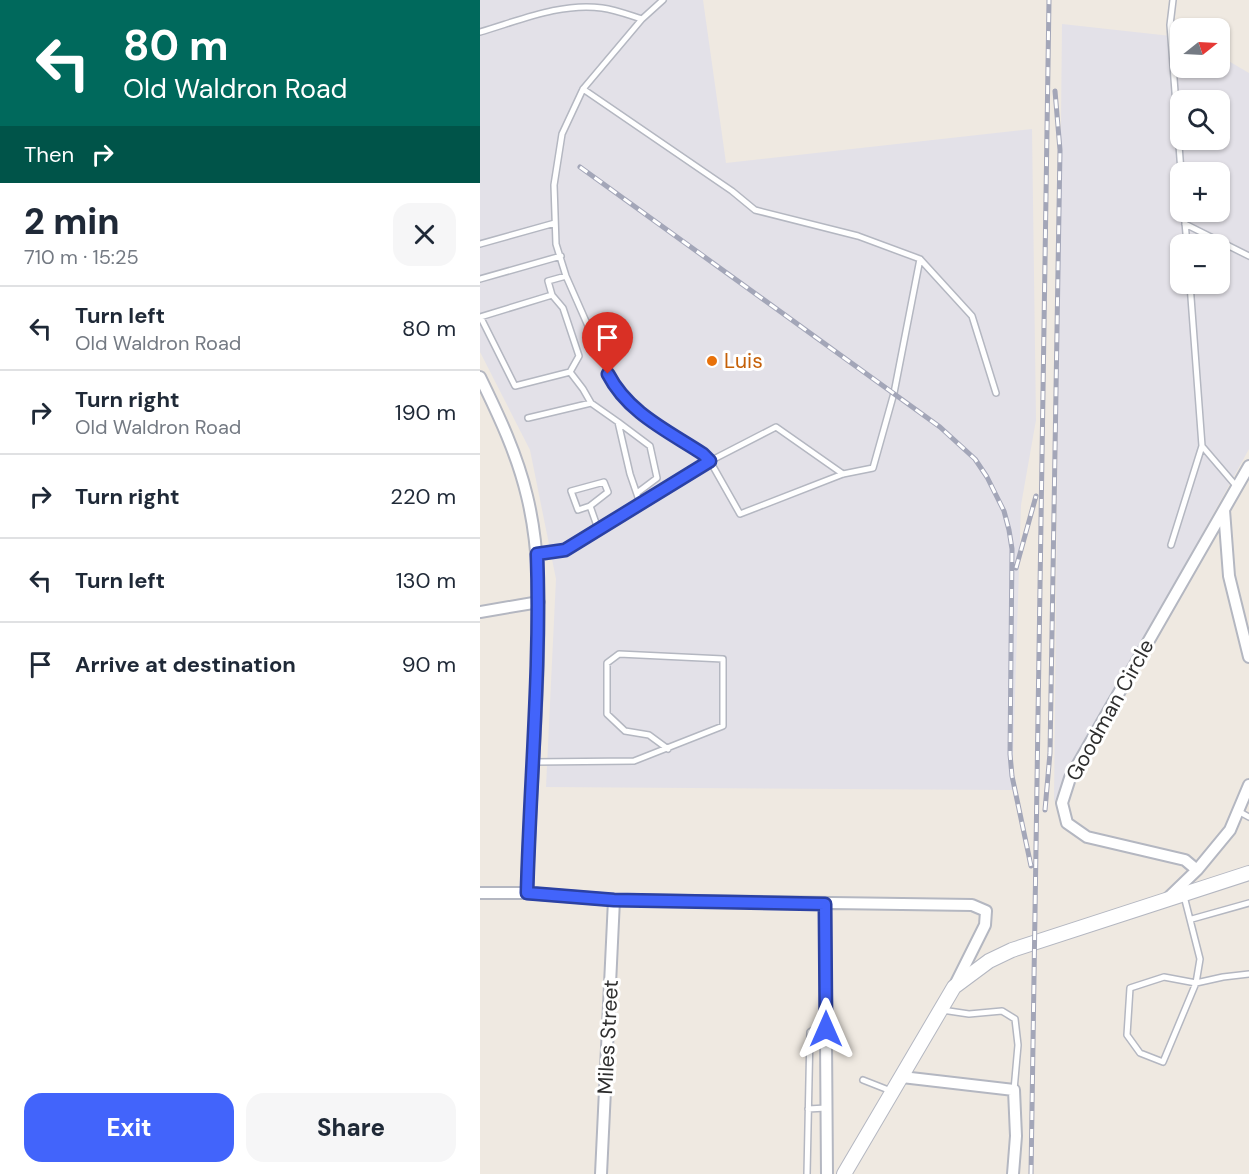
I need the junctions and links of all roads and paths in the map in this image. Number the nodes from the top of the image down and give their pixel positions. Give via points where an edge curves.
1 (663, 0) edge
2 (1173, 0) edge
3 (642, 19) junction
4 (480, 32) edge
5 (583, 89) junction
6 (1180, 162) edge
7 (1185, 222) edge
8 (555, 223) junction
9 (1185, 225) junction
10 (1186, 234) edge
11 (480, 244) edge
12 (561, 256) junction
13 (1249, 256) edge
14 (920, 259) junction
15 (566, 276) junction
16 (480, 279) edge
17 (1191, 294) edge
18 (552, 295) junction
19 (480, 317) edge
20 (570, 372) junction
21 (480, 378) edge
22 (996, 393) dead end
23 (591, 403) junction
24 (528, 418) dead end
25 (618, 422) junction
26 (1203, 446) junction
27 (710, 461) junction
28 (1249, 466) edge
29 (843, 474) junction
30 (1237, 488) junction
31 (637, 493) junction
32 (640, 503) junction
33 (590, 506) junction
34 (1224, 510) junction
35 (600, 528) junction
36 (1171, 545) dead end
37 (537, 554) junction
38 (539, 602) junction
39 (480, 612) edge
40 (1249, 657) edge
41 (668, 749) junction
42 (534, 762) junction
43 (1249, 785) edge
44 (1238, 811) junction
45 (1249, 817) edge
46 (1197, 870) junction
47 (1249, 873) edge
48 (480, 893) edge
49 (527, 893) junction
50 (1184, 895) junction
51 (614, 900) junction
52 (1166, 900) junction
53 (1249, 903) edge
54 (825, 904) junction
55 (1192, 919) junction
56 (1249, 974) edge
57 (1196, 983) junction
58 (954, 987) junction
59 (940, 1010) junction
60 (826, 1029) junction
61 (902, 1077) junction
62 (863, 1080) dead end
63 (1014, 1090) junction
64 (892, 1092) junction
65 (826, 1108) junction
66 (808, 1109) junction
67 (601, 1174) edge
68 (807, 1174) edge
69 (826, 1174) edge
70 (844, 1174) edge
71 (1012, 1174) edge

1 - 3 lane
2 - 6 lane via 1170,25
3 - 4 lane via 602,8 578,7
3 - 5 lane
5 - 8 lane via 562,134 554,186
5 - 14 lane via 755,210 858,236
7 - 9 lane
8 - 11 lane
8 - 12 lane
9 - 10 lane
9 - 13 lane
12 - 15 lane
12 - 16 lane
14 - 22 lane via 972,316
14 - 29 lane via 894,393 873,468
15 - 18 lane via 548,281
15 - 27 lane via 614,385 633,407
17 - 26 lane
18 - 19 lane
18 - 20 lane via 563,308 579,356
19 - 20 lane via 515,386
20 - 23 lane
21 - 37 street via 514,450
23 - 24 lane
23 - 25 lane
25 - 31 lane
25 - 31 lane via 650,446 657,478
26 - 30 lane
26 - 36 lane
27 - 29 lane via 776,427
27 - 29 lane via 740,514
27 - 32 lane
28 - 30 street, Goodman Circle
30 - 34 street, Goodman Circle
31 - 32 lane
32 - 35 lane
33 - 33 lane via 608,492 604,482 570,492 578,510
33 - 35 lane
34 - 40 street via 1229,576
34 - 46 street, Goodman Circle via 1070,778 1062,803 1067,823 1087,837 1185,860
35 - 37 lane via 565,550
37 - 38 street
38 - 39 street
38 - 42 street
41 - 41 lane via 723,726 723,659 619,654 607,663 607,714 624,731 649,735
41 - 42 lane via 634,761
42 - 49 street
43 - 44 street
44 - 45 lane
44 - 46 street via 1230,830
46 - 52 street
47 - 50 main road
48 - 49 street
49 - 51 street
50 - 52 main road
50 - 55 lane
51 - 54 street
51 - 67 street, Miles Street
52 - 58 main road via 1012,950 989,961
53 - 55 lane
54 - 58 street via 972,905 986,911 985,925
54 - 60 street
55 - 57 lane via 1200,959
56 - 57 lane
57 - 57 lane via 1163,1062 1140,1053 1127,1035 1130,988 1164,977
58 - 59 main road
59 - 61 main road
59 - 63 lane via 969,1014 1002,1011 1015,1019 1018,1044
60 - 65 street
60 - 66 lane via 810,1032
61 - 63 street
61 - 64 main road
62 - 64 lane
63 - 71 street via 1016,1136
64 - 70 main road
65 - 66 lane
65 - 69 street
66 - 68 lane

